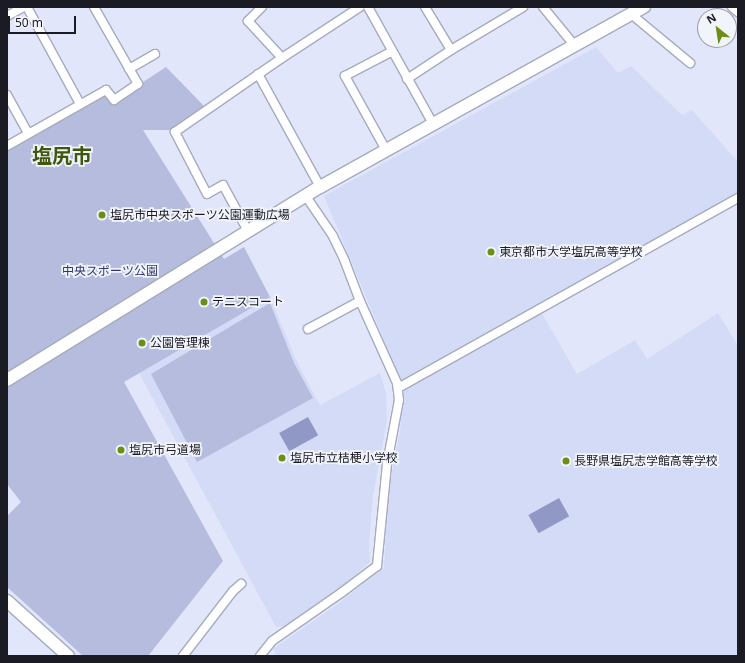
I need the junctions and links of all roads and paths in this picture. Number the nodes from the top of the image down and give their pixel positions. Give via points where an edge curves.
1 (25, 7) edge
2 (94, 7) edge
3 (262, 7) edge
4 (360, 7) edge
5 (368, 7) edge
6 (425, 7) edge
7 (523, 7) edge
8 (543, 7) edge
9 (644, 7) edge
10 (732, 7) edge
11 (738, 12) edge
12 (631, 14) junction
13 (7, 16) edge
14 (575, 46) junction
15 (451, 50) junction
16 (391, 52) junction
17 (155, 54) dead end
18 (282, 58) junction
19 (690, 63) dead end
20 (129, 69) junction
21 (258, 74) junction
22 (407, 79) junction
23 (7, 95) edge
24 (80, 104) junction
25 (433, 124) junction
26 (28, 133) junction
27 (7, 146) edge
28 (386, 150) junction
29 (320, 187) junction
30 (305, 195) junction
31 (738, 198) edge
32 (248, 230) junction
33 (360, 301) junction
34 (308, 329) dead end
35 (7, 380) edge
36 (398, 388) junction
37 (241, 584) dead end
38 (7, 601) edge
39 (68, 656) edge
40 (183, 656) edge
41 (260, 656) edge

1 - 13 street
1 - 24 street
2 - 20 street
3 - 18 street via 248,21
4 - 18 street
5 - 16 street
6 - 15 street
7 - 15 street
8 - 14 street
9 - 12 street
10 - 11 street
12 - 14 street
12 - 19 street
14 - 25 street
15 - 22 street
16 - 22 street
16 - 28 street via 346,76
17 - 20 street
18 - 21 street
20 - 24 street via 138,84 114,100 106,90
21 - 29 street
21 - 32 street via 175,132 207,194 223,185
22 - 25 street
23 - 26 street
24 - 26 street
25 - 28 street
26 - 27 street
28 - 29 street
29 - 30 street
30 - 32 street
30 - 33 street via 333,236 351,274
31 - 36 street
32 - 35 street
33 - 34 street
33 - 36 street
36 - 41 street via 399,400 384,488 377,566 272,641
37 - 40 street
38 - 39 street

